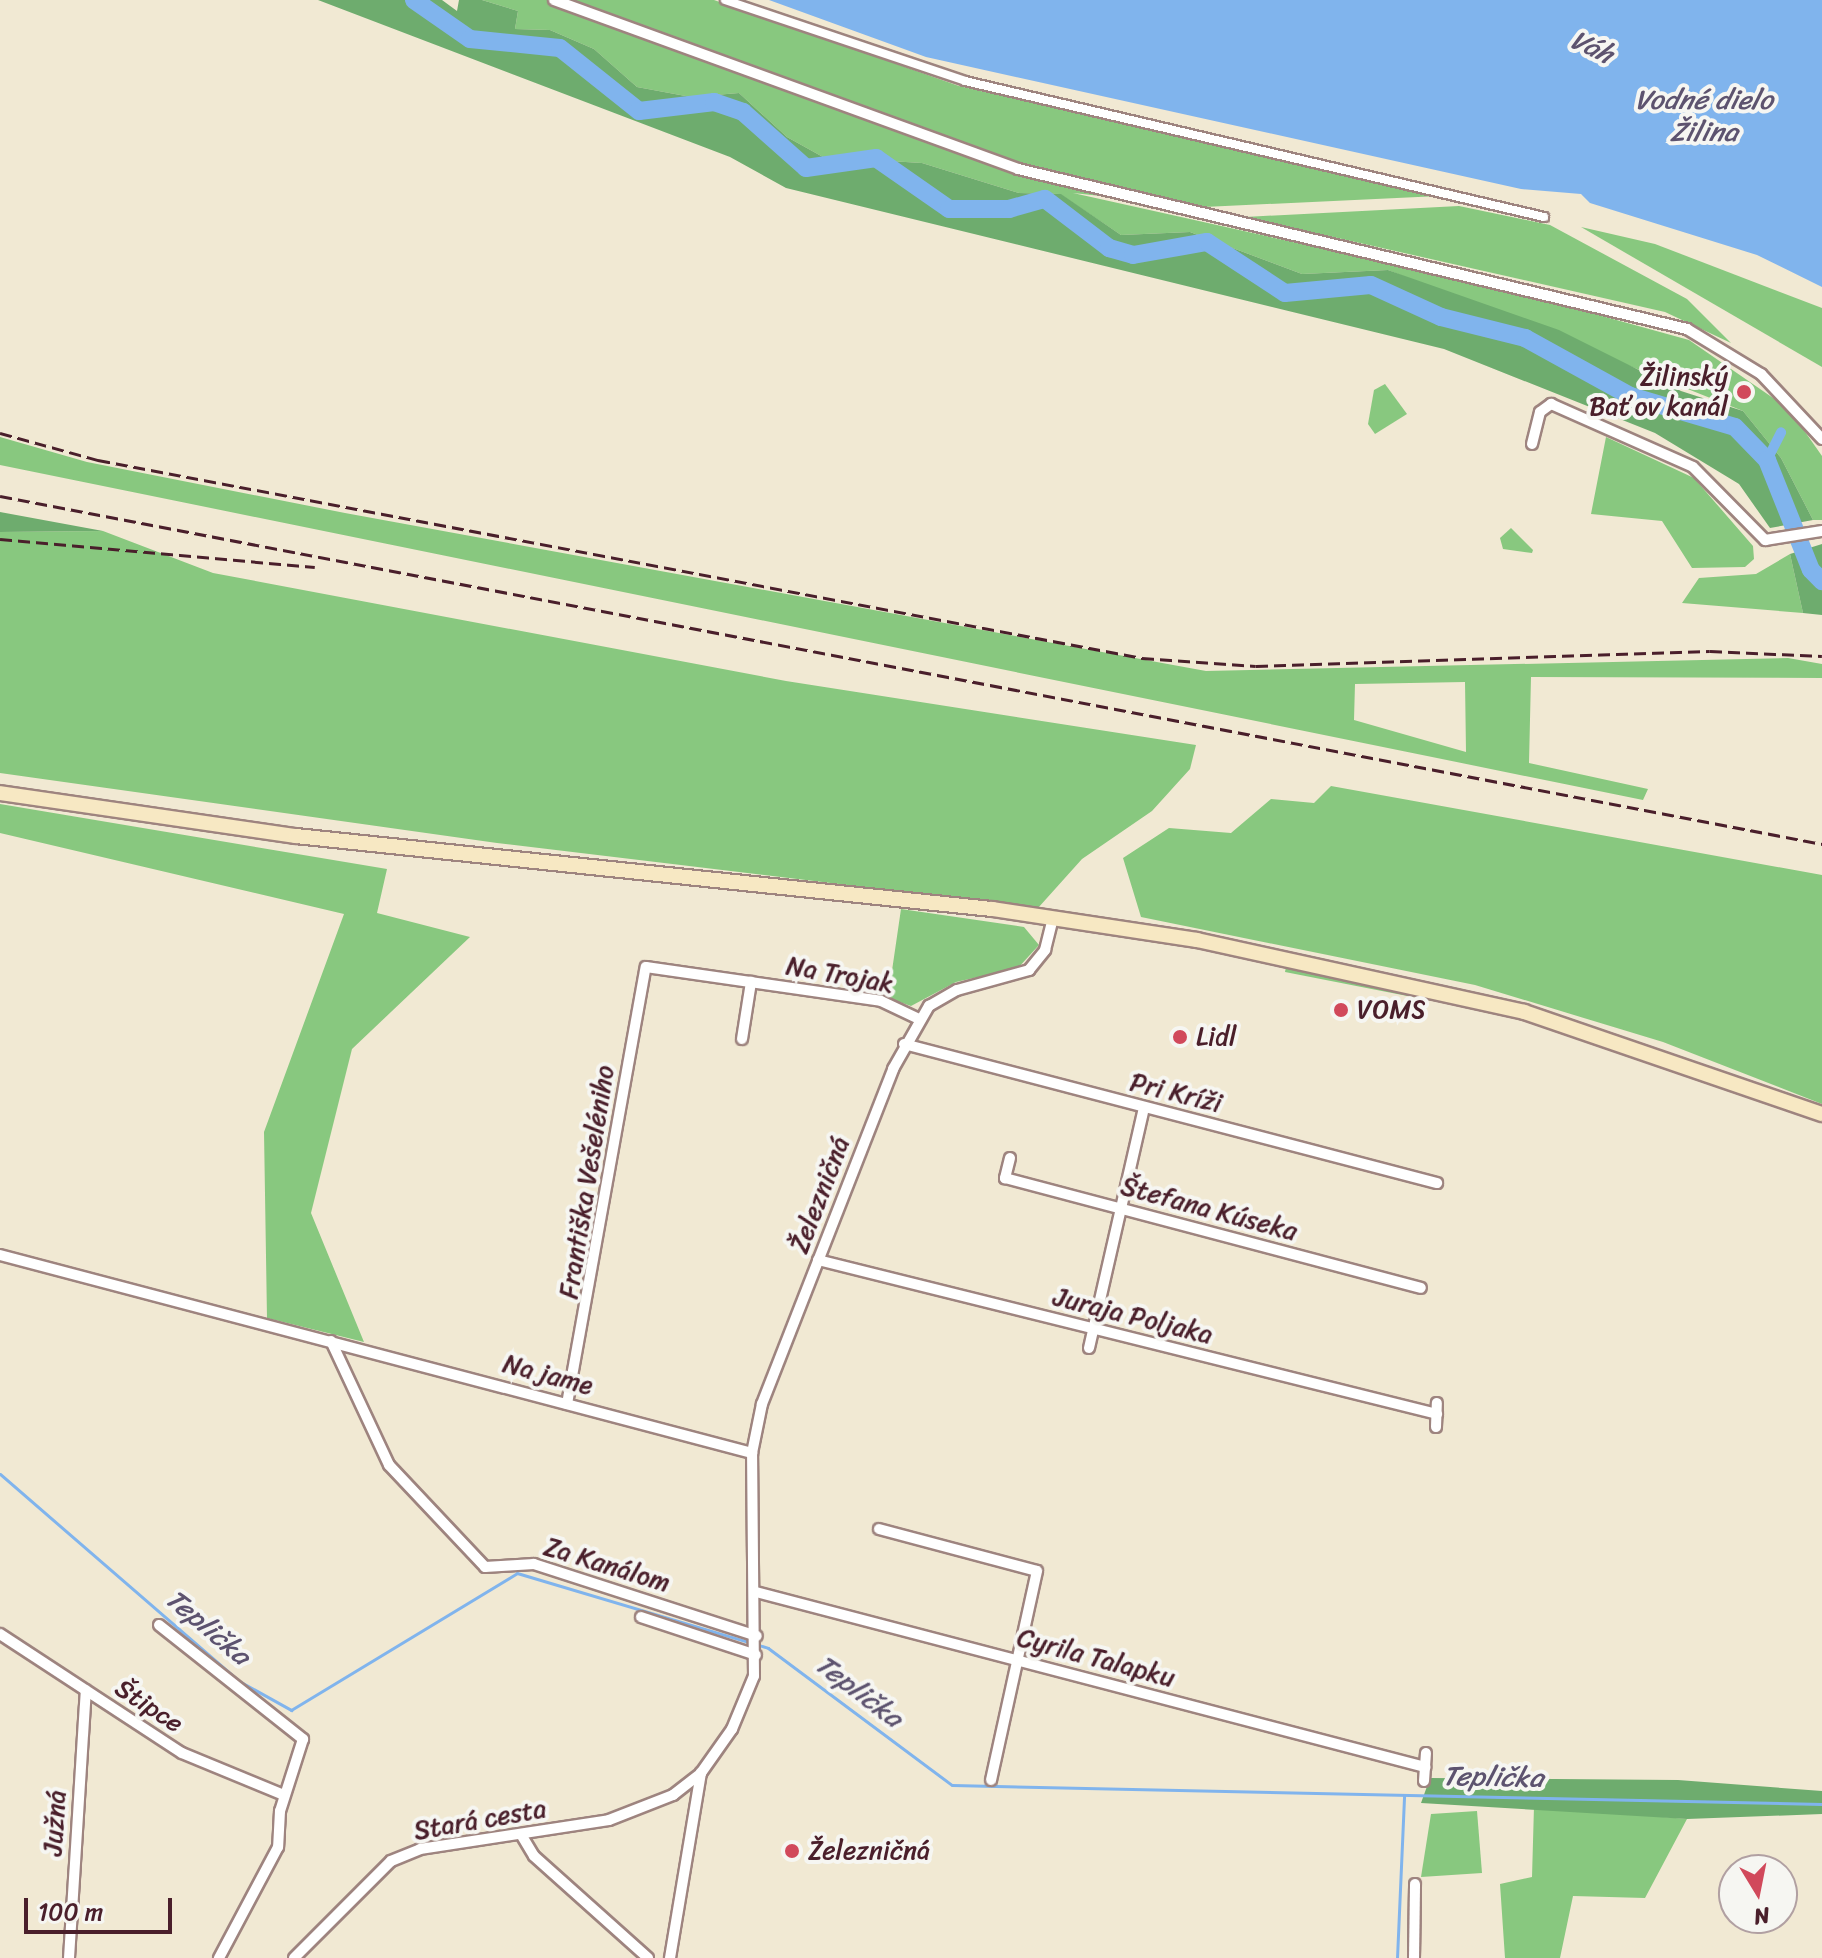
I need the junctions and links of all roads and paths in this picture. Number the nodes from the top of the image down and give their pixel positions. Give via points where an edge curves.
1 (554, 0) edge
2 (725, 0) edge
3 (1544, 217) dead end
4 (1822, 439) edge
5 (1532, 444) dead end
6 (1817, 532) edge
7 (0, 793) edge
8 (1053, 917) junction
9 (646, 967) joint
10 (751, 982) junction
11 (919, 1019) junction
12 (742, 1039) dead end
13 (904, 1044) junction
14 (1144, 1107) junction
15 (1822, 1114) edge
16 (1010, 1158) dead end
17 (1437, 1183) dead end
18 (1120, 1209) junction
19 (0, 1255) edge
20 (818, 1260) junction
21 (1421, 1288) dead end
22 (1093, 1330) junction
23 (331, 1341) junction
24 (1089, 1348) dead end
25 (567, 1404) junction
26 (1436, 1427) dead end
27 (752, 1453) junction
28 (879, 1529) dead end
29 (756, 1592) junction
30 (641, 1617) dead end
31 (159, 1625) dead end
32 (0, 1634) edge
33 (757, 1637) junction
34 (757, 1653) junction
35 (1017, 1660) junction
36 (86, 1691) junction
37 (1426, 1753) dead end
38 (1425, 1767) junction
39 (701, 1773) junction
40 (991, 1780) dead end
41 (1424, 1781) dead end
42 (284, 1795) junction
43 (522, 1836) junction
44 (1415, 1884) dead end
45 (69, 1958) edge
46 (219, 1958) edge
47 (294, 1958) edge
48 (648, 1958) edge
49 (670, 1958) edge
50 (1414, 1958) edge

1 - 4 street via 1018,169 1687,329 1761,374
2 - 3 street via 965,81
5 - 6 street via 1540,412 1551,404 1693,467 1758,535 1781,541
7 - 8 main road via 296,836
8 - 11 street, Železničná via 1045,950 1029,970 944,995
8 - 15 main road via 1443,991 1647,1050
9 - 10 street, Na Trojak
9 - 25 street, Františka Vešeléniho
10 - 11 street, Na Trojak via 881,1001
10 - 12 street, Na Trojak
11 - 13 street, Železničná
13 - 14 street, Pri Kríži
13 - 20 street, Železničná
14 - 17 street, Pri Kríži
14 - 18 street
16 - 18 street, Štefana Kúseka via 1005,1178
18 - 21 street, Štefana Kúseka
18 - 22 street
19 - 23 street, Na jame
20 - 22 street, Juraja Poljaka
20 - 27 street, Železničná via 762,1404
22 - 24 street
22 - 26 street, Juraja Poljaka via 1437,1409
23 - 25 street, Na jame
23 - 33 street, Za Kanálom via 389,1465 485,1567 534,1564
25 - 27 street, Na jame
27 - 29 street, Železničná
28 - 35 street via 1037,1571
29 - 33 street, Železničná
29 - 35 street, Cyrila Talapku
30 - 34 street
31 - 42 street via 256,1706 300,1732 304,1755
32 - 36 street, Štipce
33 - 34 street, Železničná
34 - 39 street, Železničná via 746,1701
35 - 38 street, Cyrila Talapku
35 - 40 street
36 - 42 street, Štipce via 182,1753
36 - 45 street, Južná
37 - 38 street
38 - 41 street
39 - 43 street, Stará cesta via 673,1795 624,1815
39 - 49 street, Železničná
42 - 46 street via 278,1847
43 - 47 street, Stará cesta via 420,1849 391,1861
43 - 48 street via 534,1856
44 - 50 street

